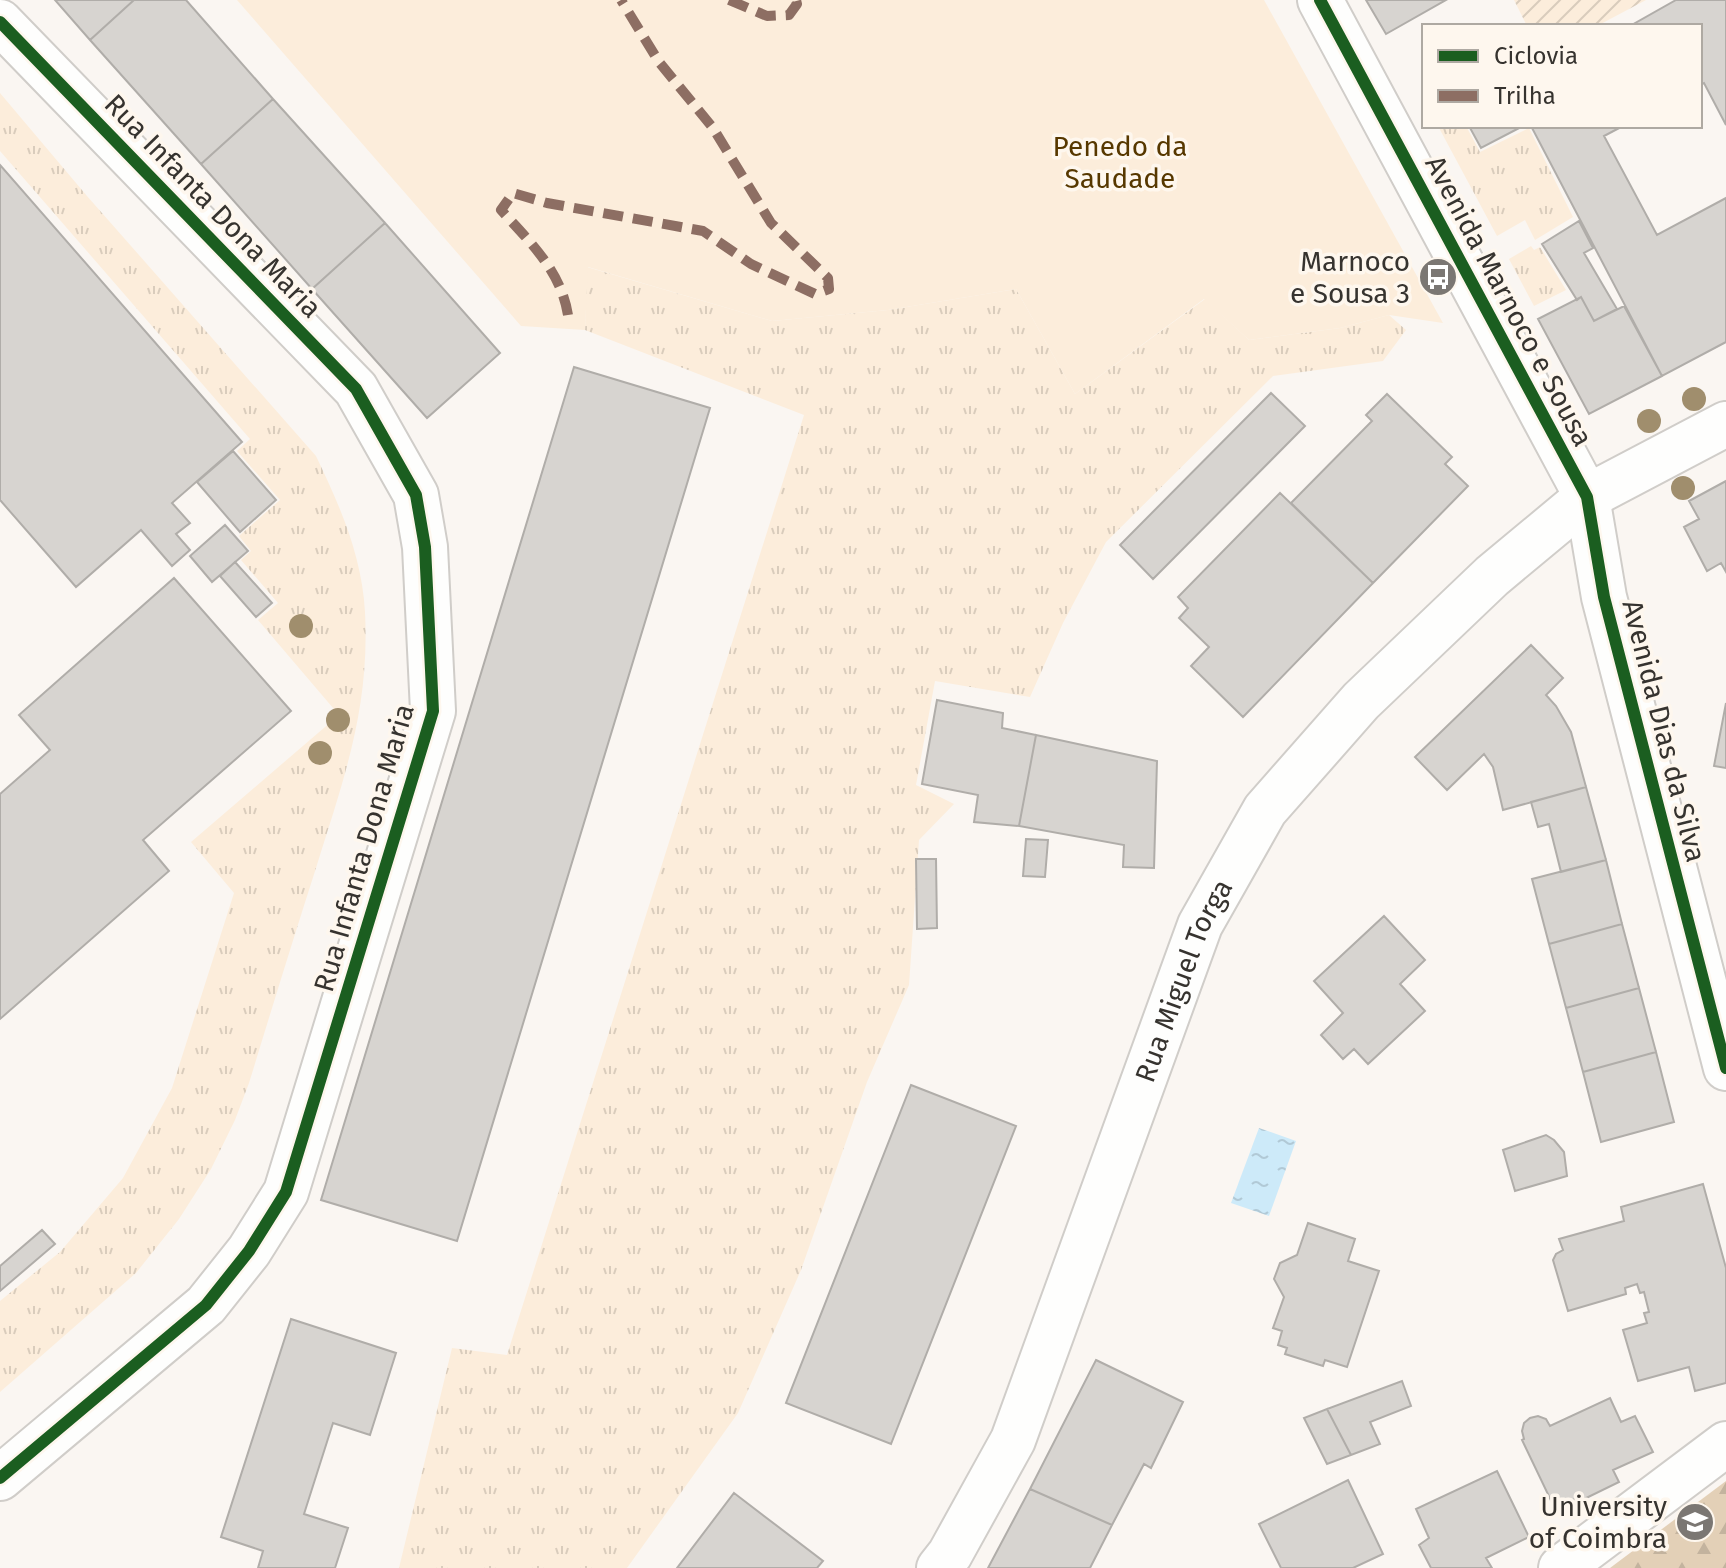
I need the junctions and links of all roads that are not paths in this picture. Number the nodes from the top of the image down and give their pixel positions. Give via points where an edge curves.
1 (1320, 0) edge
2 (0, 22) edge
3 (1726, 424) edge
4 (1587, 497) junction
5 (1726, 1068) edge
6 (1726, 1444) edge
7 (0, 1478) edge
8 (939, 1568) edge
9 (1561, 1568) edge

1 - 4 street, Avenida Marnoco e Sousa
2 - 7 street, Rua Infanta Dona Maria via 356,389 416,495 425,547 433,711 286,1192 206,1305
3 - 4 street, Rua Miguel Torga
4 - 5 street, Avenida Dias da Silva via 1604,597
4 - 8 street, Rua Miguel Torga via 1424,639 1265,810 1200,925 1013,1440
6 - 9 street

